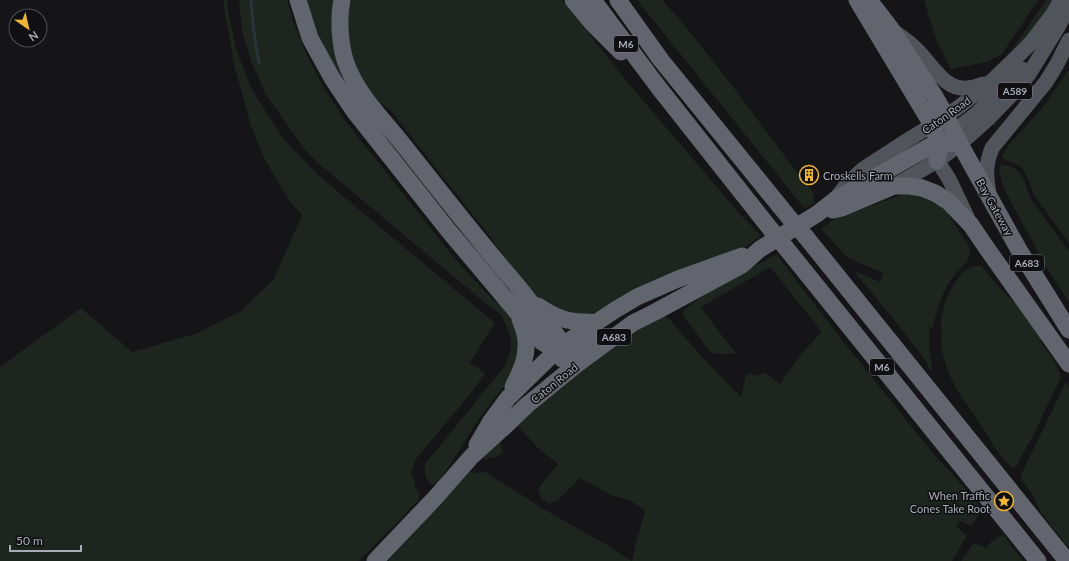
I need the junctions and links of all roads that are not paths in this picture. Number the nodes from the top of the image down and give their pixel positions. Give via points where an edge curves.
1 (298, 0) edge
2 (342, 0) edge
3 (573, 0) edge
4 (593, 0) edge
5 (618, 0) edge
6 (857, 0) edge
7 (869, 0) edge
8 (1061, 0) edge
9 (1069, 6) edge
10 (892, 30) junction
11 (1069, 40) edge
12 (994, 79) junction
13 (659, 88) junction
14 (946, 116) junction
15 (957, 138) junction
16 (932, 141) junction
17 (894, 186) junction
18 (989, 195) junction
19 (817, 214) junction
20 (971, 225) junction
21 (760, 249) junction
22 (528, 299) junction
23 (519, 316) junction
24 (596, 322) junction
25 (633, 323) junction
26 (1069, 330) edge
27 (561, 349) junction
28 (1069, 364) edge
29 (558, 379) junction
30 (508, 398) junction
31 (472, 456) junction
32 (375, 561) edge
33 (1038, 561) edge
34 (1067, 561) edge

1 - 23 highway via 310,38 354,111
2 - 22 highway via 340,36 353,79 448,202
3 - 13 highway via 592,23
4 - 13 highway, M6
5 - 34 highway, M6, bridge via 661,60
6 - 16 highway, A683
7 - 10 highway, A683
8 - 12 main road, Caton Road / A589 via 1030,44
9 - 15 main road, A589 via 1041,54 1014,92 988,119
10 - 12 main road via 919,52 945,82 965,89
10 - 14 highway, A683
11 - 18 main road via 1046,82 992,148 986,175
12 - 14 main road, Caton Road / A589
13 - 33 highway, M6, bridge
14 - 15 highway, A683
14 - 16 main road, Caton Road / A589
15 - 16 highway via 950,142
15 - 18 highway, Bay Gateway / A683
16 - 17 main road, Caton Road / A589
16 - 19 highway, Caton Road / A683 via 835,200
16 - 20 main road, A683
17 - 19 highway, Caton Road / A683 via 842,208
17 - 20 highway, Caton Road / A683 via 922,188 935,193 949,202
18 - 26 highway, Bay Gateway / A683 via 1019,250
19 - 21 highway, Caton Road / A683
20 - 28 highway, A683
21 - 24 highway, Caton Road / A683 via 695,272 637,297
21 - 25 highway, Caton Road / A683 via 742,265
22 - 24 highway via 560,319
22 - 27 highway via 558,338
23 - 27 highway via 542,342
23 - 30 highway via 525,334 526,352 523,368
24 - 27 highway, Caton Road / A683
25 - 27 highway via 574,350 568,352
25 - 29 highway, Caton Road / A683
27 - 29 highway via 562,361
27 - 30 highway, Caton Road / A683
29 - 31 highway, Caton Road / A683
30 - 31 highway, Caton Road / A683 via 491,421
31 - 32 highway, A683

